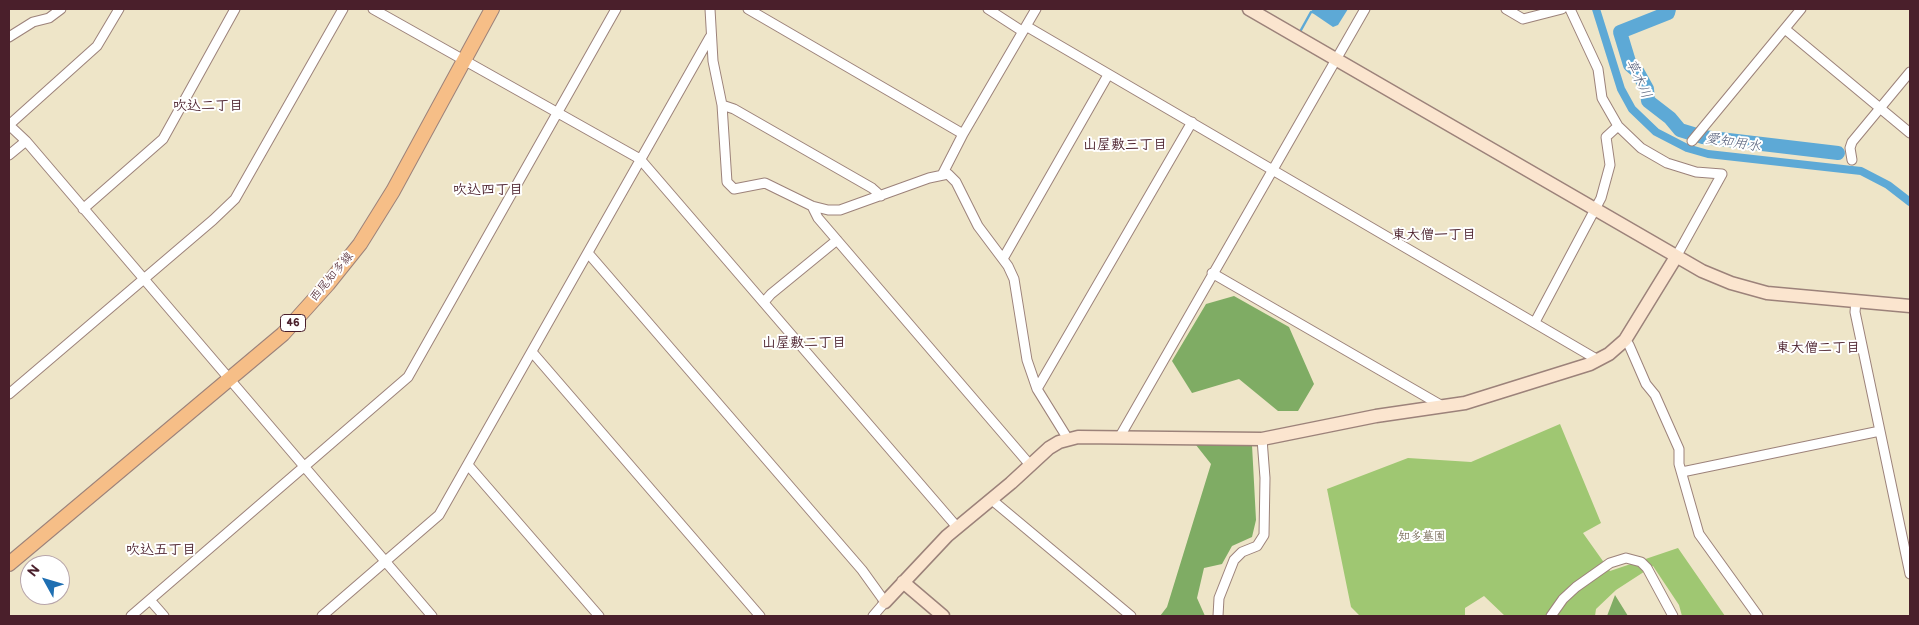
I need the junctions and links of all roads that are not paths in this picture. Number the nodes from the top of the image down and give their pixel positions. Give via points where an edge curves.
1 (61, 9) edge
2 (119, 9) edge
3 (235, 9) edge
4 (343, 9) edge
5 (375, 9) edge
6 (492, 9) edge
7 (616, 9) edge
8 (710, 9) edge
9 (748, 9) edge
10 (988, 9) edge
11 (1036, 9) edge
12 (1366, 9) edge
13 (1506, 9) edge
14 (1562, 9) edge
15 (1570, 9) edge
16 (1801, 9) edge
17 (1255, 10) edge
18 (1024, 28) junction
19 (1785, 28) junction
20 (710, 36) junction
21 (9, 37) edge
22 (1336, 58) junction
23 (464, 60) junction
24 (1910, 72) edge
25 (1108, 75) junction
26 (722, 105) junction
27 (1881, 109) junction
28 (557, 111) junction
29 (1192, 122) junction
30 (9, 125) edge
31 (1618, 126) junction
32 (1910, 133) edge
33 (963, 134) junction
34 (26, 141) junction
35 (1692, 141) dead end
36 (9, 155) edge
37 (640, 159) junction
38 (1852, 160) dead end
39 (1273, 169) junction
40 (942, 175) junction
41 (880, 196) junction
42 (812, 206) junction
43 (83, 209) junction
44 (1596, 209) junction
45 (837, 240) junction
46 (588, 253) junction
47 (1004, 257) junction
48 (1676, 257) junction
49 (1212, 273) junction
50 (144, 278) junction
51 (1856, 301) junction
52 (764, 302) junction
53 (1910, 306) edge
54 (1535, 322) junction
55 (1624, 340) junction
56 (532, 352) junction
57 (1598, 360) junction
58 (229, 378) junction
59 (1037, 389) junction
60 (9, 394) edge
61 (1444, 407) junction
62 (1880, 431) junction
63 (1119, 438) junction
64 (1262, 438) junction
65 (1068, 439) junction
66 (468, 465) junction
67 (1031, 466) junction
68 (304, 468) junction
69 (1682, 472) junction
70 (992, 500) junction
71 (957, 527) junction
72 (384, 561) junction
73 (9, 564) edge
74 (1910, 574) edge
75 (903, 582) junction
76 (150, 600) junction
77 (885, 602) junction
78 (131, 616) edge
79 (164, 616) edge
80 (322, 616) edge
81 (432, 616) edge
82 (599, 616) edge
83 (760, 616) edge
84 (873, 616) edge
85 (943, 616) edge
86 (1131, 616) edge
87 (1218, 616) edge
88 (1551, 616) edge
89 (1673, 616) edge
90 (1758, 616) edge

1 - 21 street
2 - 30 street via 97,46
3 - 43 street via 163,138
4 - 50 street via 235,199
5 - 23 street
6 - 23 main road, 西尾知多線 / 46
7 - 28 street
8 - 20 street
9 - 33 street
10 - 18 street
11 - 18 street
12 - 22 street
13 - 14 street via 1523,19
15 - 31 street via 1598,69 1602,98
16 - 19 street
17 - 22 street
18 - 25 street
18 - 33 street
19 - 27 street
19 - 35 street
20 - 26 street
20 - 37 street
22 - 39 street
22 - 44 street
23 - 28 street
23 - 58 main road, 西尾知多線 / 46 via 393,191 360,244 283,334
24 - 27 street
25 - 29 street
25 - 47 street
26 - 41 street via 872,188
26 - 42 street via 727,182 734,189 765,183
27 - 32 street
27 - 38 street via 1852,142
28 - 37 street
28 - 68 street via 408,377
29 - 39 street
29 - 59 street
30 - 34 street
31 - 44 street via 1606,136 1610,164
31 - 48 street via 1641,148 1667,163 1696,172 1722,174
33 - 40 street
34 - 36 street
34 - 43 street
37 - 46 street
37 - 52 street
39 - 49 street
39 - 54 street
40 - 41 street
40 - 47 street via 948,174 956,182 978,226
41 - 42 street via 840,210
42 - 45 street
43 - 50 street
44 - 48 street
44 - 54 street
45 - 52 street
45 - 67 street
46 - 56 street
46 - 77 street via 862,570
47 - 59 street via 1014,279 1027,360
48 - 51 street via 1746,288
48 - 55 street
49 - 61 street
49 - 63 street
50 - 58 street
50 - 60 street
51 - 53 street
51 - 62 street via 1855,312
52 - 71 street
54 - 57 street
55 - 57 street
55 - 69 street via 1646,384 1655,394 1679,449
56 - 66 street
56 - 83 street
57 - 61 street via 1514,389
58 - 68 street
58 - 73 main road, 西尾知多線 / 46
59 - 65 street
61 - 64 street via 1376,416
62 - 69 street
62 - 74 street
63 - 64 street
63 - 65 street
64 - 87 street via 1264,535 1257,546 1242,552 1234,560 1219,598
65 - 67 street via 1049,448
66 - 72 street via 439,515
66 - 82 street
67 - 70 street
68 - 72 street
68 - 76 street
69 - 90 street via 1699,534
70 - 71 street
70 - 86 street
71 - 75 street
72 - 80 street
72 - 81 street
75 - 77 street
75 - 85 street
76 - 78 street
76 - 79 street
77 - 84 street
88 - 89 street via 1576,587 1610,563 1633,558 1647,568

